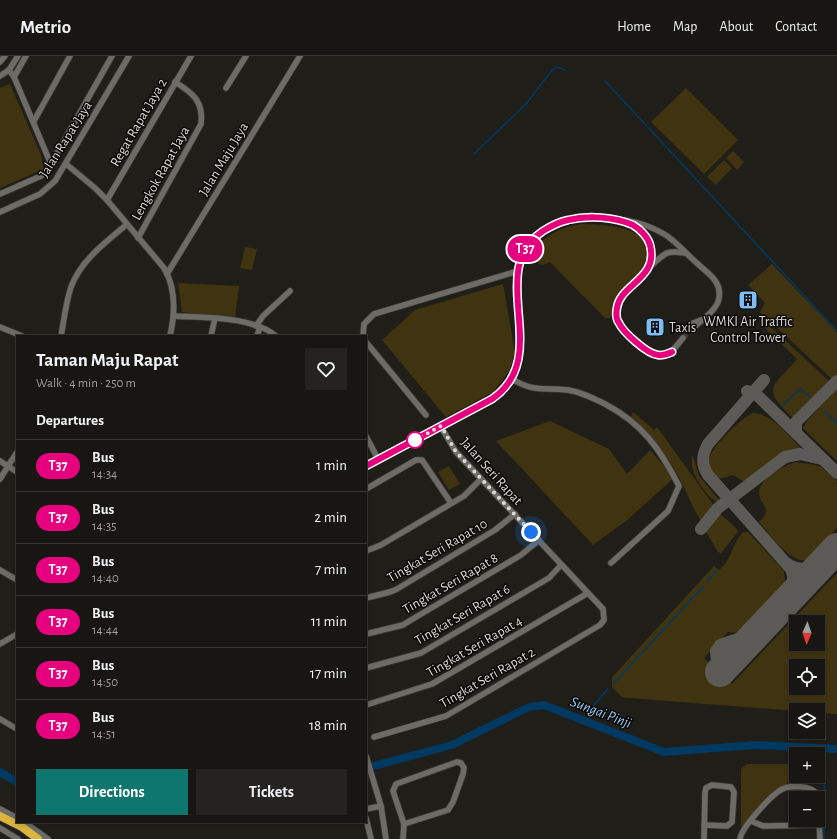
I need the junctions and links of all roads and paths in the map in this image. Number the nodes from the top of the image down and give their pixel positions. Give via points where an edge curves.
1 (5, 56) edge
2 (18, 56) edge
3 (26, 56) edge
4 (70, 56) edge
5 (112, 56) edge
6 (129, 56) edge
7 (190, 56) edge
8 (246, 56) edge
9 (300, 56) edge
10 (0, 62) edge
11 (9, 70) junction
12 (0, 76) edge
13 (14, 77) junction
14 (175, 82) junction
15 (226, 88) dead end
16 (34, 121) junction
17 (50, 162) junction
18 (66, 164) junction
19 (0, 194) edge
20 (107, 200) junction
21 (0, 212) edge
22 (623, 220) junction
23 (126, 225) junction
24 (138, 238) junction
25 (685, 253) junction
26 (649, 267) junction
27 (518, 271) junction
28 (168, 274) junction
29 (290, 291) dead end
30 (175, 316) junction
31 (215, 318) junction
32 (693, 326) tunnel mouth
33 (0, 327) edge
34 (258, 327) junction
35 (20, 335) edge
36 (61, 335) edge
37 (170, 335) edge
38 (211, 335) edge
39 (257, 335) edge
40 (274, 335) edge
41 (363, 335) edge
42 (681, 339) tunnel mouth
43 (367, 343) edge
44 (512, 379) junction
45 (426, 415) dead end
46 (441, 426) junction
47 (367, 438) edge
48 (16, 454) edge
49 (378, 459) junction
50 (0, 461) edge
51 (367, 465) edge
52 (8, 466) junction
53 (16, 471) edge
54 (0, 479) edge
55 (481, 480) junction
56 (367, 488) edge
57 (451, 503) junction
58 (515, 514) junction
59 (539, 540) junction
60 (367, 551) edge
61 (611, 563) dead end
62 (561, 565) junction
63 (0, 570) edge
64 (16, 579) edge
65 (588, 593) junction
66 (367, 598) edge
67 (604, 620) joint
68 (367, 634) edge
69 (16, 635) edge
70 (0, 644) edge
71 (367, 668) edge
72 (367, 705) edge
73 (0, 719) edge
74 (16, 729) edge
75 (374, 737) dead end
76 (367, 760) edge
77 (367, 768) edge
78 (374, 786) junction
79 (815, 791) edge
80 (379, 806) junction
81 (0, 809) edge
82 (367, 809) edge
83 (0, 816) edge
84 (16, 817) edge
85 (0, 821) edge
86 (751, 821) junction
87 (367, 822) edge
88 (25, 823) edge
89 (404, 824) junction
90 (704, 825) junction
91 (789, 826) edge
92 (820, 827) edge
93 (0, 828) edge
94 (16, 838) edge
95 (29, 839) edge
96 (38, 839) edge
97 (48, 839) edge
98 (371, 839) edge
99 (383, 839) edge
100 (386, 839) edge
101 (403, 839) edge
102 (704, 839) edge
103 (740, 839) edge
104 (820, 839) edge

1 - 10 street
2 - 11 street
3 - 13 street
4 - 16 street
5 - 17 street, Jalan Rapat Jaya
6 - 18 street, Jalan Rapat Jaya
7 - 14 street, Regat Rapat Jaya 2
8 - 15 street
9 - 28 street, Jalan Maju Jaya
11 - 12 street
11 - 13 street
13 - 16 street
14 - 20 street, Regat Rapat Jaya 2
14 - 24 street, Lengkok Rapat Jaya via 194,94 200,107 201,124
16 - 17 street
17 - 19 street, Jalan Rapat Jaya via 48,169 41,176
18 - 20 street
18 - 21 street, Jalan Rapat Jaya via 49,188
20 - 23 street
22 - 25 street via 646,225 666,235
22 - 26 street via 637,228 649,240
22 - 27 street via 574,218 556,224 531,241 518,264
23 - 24 street
23 - 36 street via 91,256 79,272 71,288
24 - 28 street
25 - 26 street via 667,253
25 - 32 street via 712,276 720,292 718,303
26 - 42 street via 619,301 617,319 622,328 653,354 672,352
27 - 41 street via 374,314 364,324
27 - 44 street via 520,350 517,369
28 - 30 street
29 - 34 street via 263,316
30 - 31 street
30 - 37 street
31 - 34 street
31 - 38 street
33 - 35 street
34 - 39 street
34 - 40 street
43 - 45 street
44 - 46 street via 492,399
44 - 61 street via 530,388 582,393 613,408 654,442 663,456 679,486 668,511
46 - 49 street
46 - 55 street, Jalan Seri Rapat via 456,452
47 - 49 street
48 - 52 street
49 - 51 street
50 - 52 street
52 - 53 street
52 - 54 street
55 - 57 street via 468,493
55 - 58 street, Jalan Seri Rapat
56 - 57 street via 416,460 422,460
57 - 60 street via 381,545
58 - 59 street, Jalan Seri Rapat
58 - 66 street, Tingkat Seri Rapat 10 via 495,530 397,589
59 - 62 street, Jalan Seri Rapat
59 - 68 street, Tingkat Seri Rapat 8 via 521,555 403,625
62 - 65 street, Jalan Seri Rapat
62 - 71 street, Tingkat Seri Rapat 6 via 549,578 420,653
63 - 64 street
65 - 67 street, Jalan Seri Rapat via 603,610
65 - 72 street, Tingkat Seri Rapat 4 via 432,684
67 - 75 street, Tingkat Seri Rapat 2 via 600,625 446,716
69 - 70 street
73 - 74 street
76 - 78 street
77 - 78 street
78 - 80 street
79 - 86 street via 808,787 789,787 778,791
80 - 82 street
80 - 99 street
80 - 100 street
81 - 84 street
83 - 96 highway
85 - 95 highway
86 - 91 street via 763,826
86 - 103 street via 743,830
87 - 98 street
88 - 97 street
89 - 89 street via 393,787 457,762 461,763 464,768 463,774 448,810
89 - 101 street
90 - 90 street via 706,788 712,785 731,786 734,792 732,822 727,826
90 - 102 street
92 - 104 street
93 - 94 street

